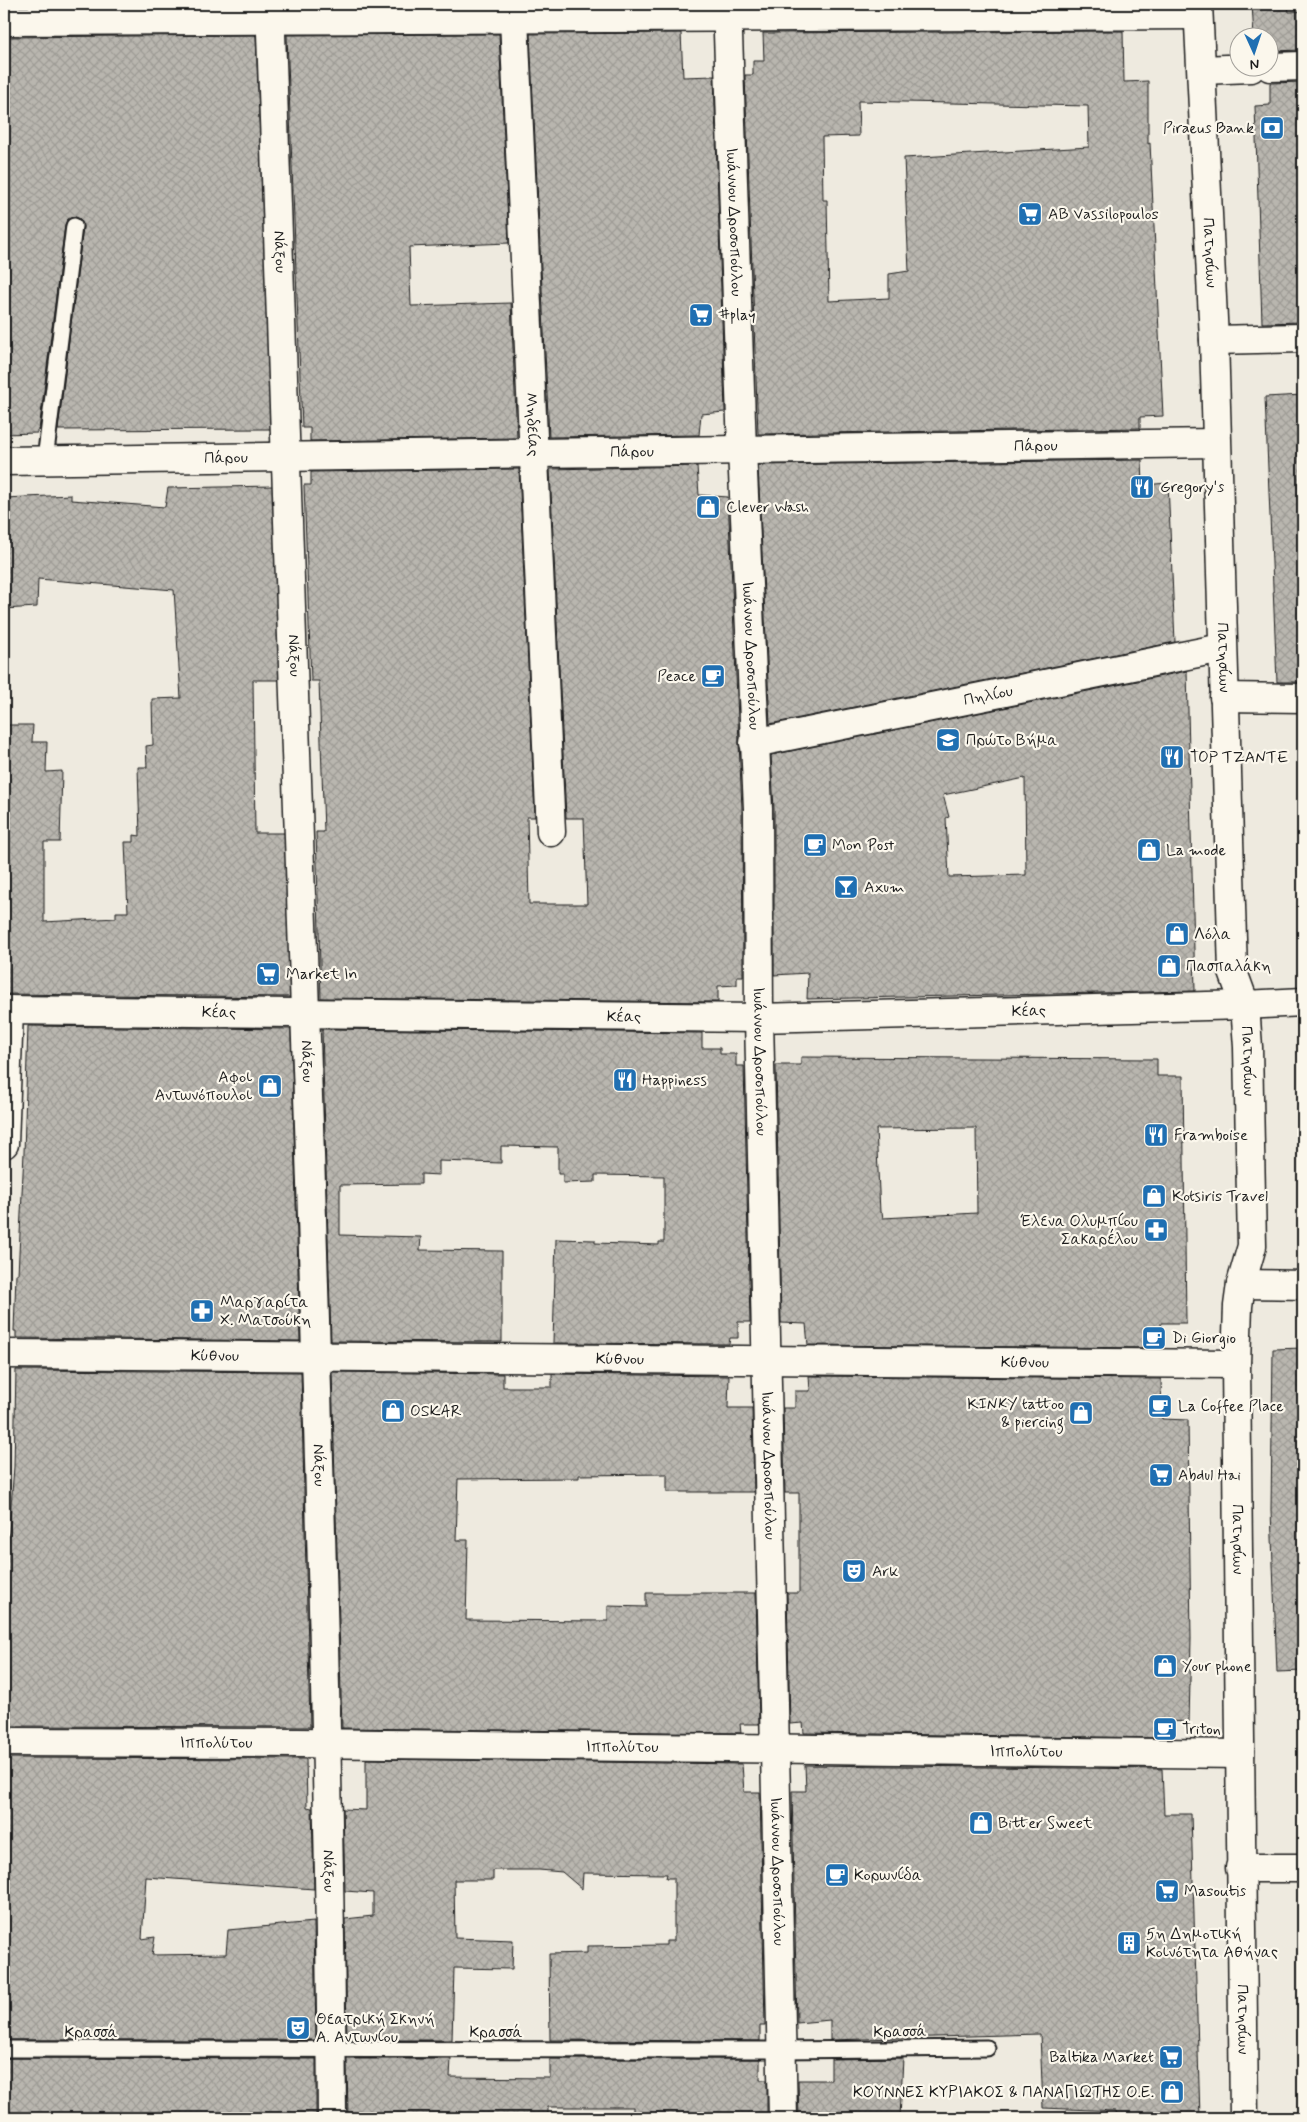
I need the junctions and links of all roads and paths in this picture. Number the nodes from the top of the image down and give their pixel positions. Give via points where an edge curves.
1 (1198, 9) edge
2 (727, 10) edge
3 (270, 12) edge
4 (514, 18) junction
5 (4, 22) edge
6 (1303, 66) edge
7 (1280, 67) edge
8 (1230, 69) edge
9 (1202, 70) junction
10 (74, 226) dead end
11 (1303, 338) edge
12 (1214, 340) junction
13 (1216, 444) junction
14 (742, 450) junction
15 (534, 453) junction
16 (288, 457) junction
17 (45, 460) junction
18 (4, 461) edge
19 (1222, 648) junction
20 (1224, 697) junction
21 (1303, 698) edge
22 (754, 742) junction
23 (551, 832) dead end
24 (1303, 1002) edge
25 (1245, 1005) junction
26 (6, 1010) edge
27 (306, 1013) junction
28 (759, 1018) junction
29 (4, 1144) edge
30 (1241, 1284) junction
31 (1303, 1285) edge
32 (4, 1354) edge
33 (316, 1356) junction
34 (767, 1360) junction
35 (1236, 1364) junction
36 (4, 1742) edge
37 (327, 1743) junction
38 (775, 1748) junction
39 (1240, 1754) junction
40 (1240, 1868) junction
41 (1303, 1868) edge
42 (988, 2048) dead end
43 (4, 2050) edge
44 (332, 2050) junction
45 (782, 2050) junction
46 (332, 2118) edge
47 (783, 2118) edge
48 (1244, 2118) edge

1 - 2 street
1 - 9 street, Πατησίων
2 - 4 street
2 - 14 street, Ιωάννου Δροσοπούλου
3 - 4 street
3 - 5 street
3 - 16 street, Νάξου
4 - 15 street, Μηδείας
6 - 7 street
8 - 9 street
9 - 12 street, Πατησίων
10 - 17 lane
11 - 12 street
12 - 13 street, Πατησίων
13 - 14 street, Πάρου
13 - 19 street, Πατησίων
14 - 15 street, Πάρου
14 - 22 street, Ιωάννου Δροσοπούλου
15 - 16 street, Πάρου
15 - 23 street, Μηδείας
16 - 17 street, Πάρου
16 - 27 street, Νάξου
17 - 18 street, Πάρου
19 - 20 street, Πατησίων
19 - 22 street, Πηλίου
20 - 21 street
20 - 25 street, Πατησίων via 1233,972
22 - 28 street, Ιωάννου Δροσοπούλου via 758,809
24 - 25 street, Κέας
25 - 28 street, Κέας
25 - 30 street, Πατησίων via 1252,1246
26 - 27 street, Κέας
26 - 29 street
27 - 28 street, Κέας
27 - 33 street, Νάξου
28 - 34 street, Ιωάννου Δροσοπούλου
30 - 31 street
30 - 35 street, Πατησίων
32 - 33 street, Κύθνου
33 - 34 street, Κύθνου
33 - 37 street, Νάξου
34 - 35 street, Κύθνου
34 - 38 street, Ιωάννου Δροσοπούλου
35 - 39 street, Πατησίων
36 - 37 street, Ιππολύτου
37 - 38 street, Ιππολύτου
37 - 44 street, Νάξου
38 - 39 street, Ιππολύτου
38 - 45 street, Ιωάννου Δροσοπούλου
39 - 40 street, Πατησίων
40 - 41 street
40 - 48 street, Πατησίων
42 - 45 lane, Κρασσά
43 - 44 lane, Κρασσά
44 - 45 lane, Κρασσά
44 - 46 street, Νάξου
45 - 47 street, Ιωάννου Δροσοπούλου

